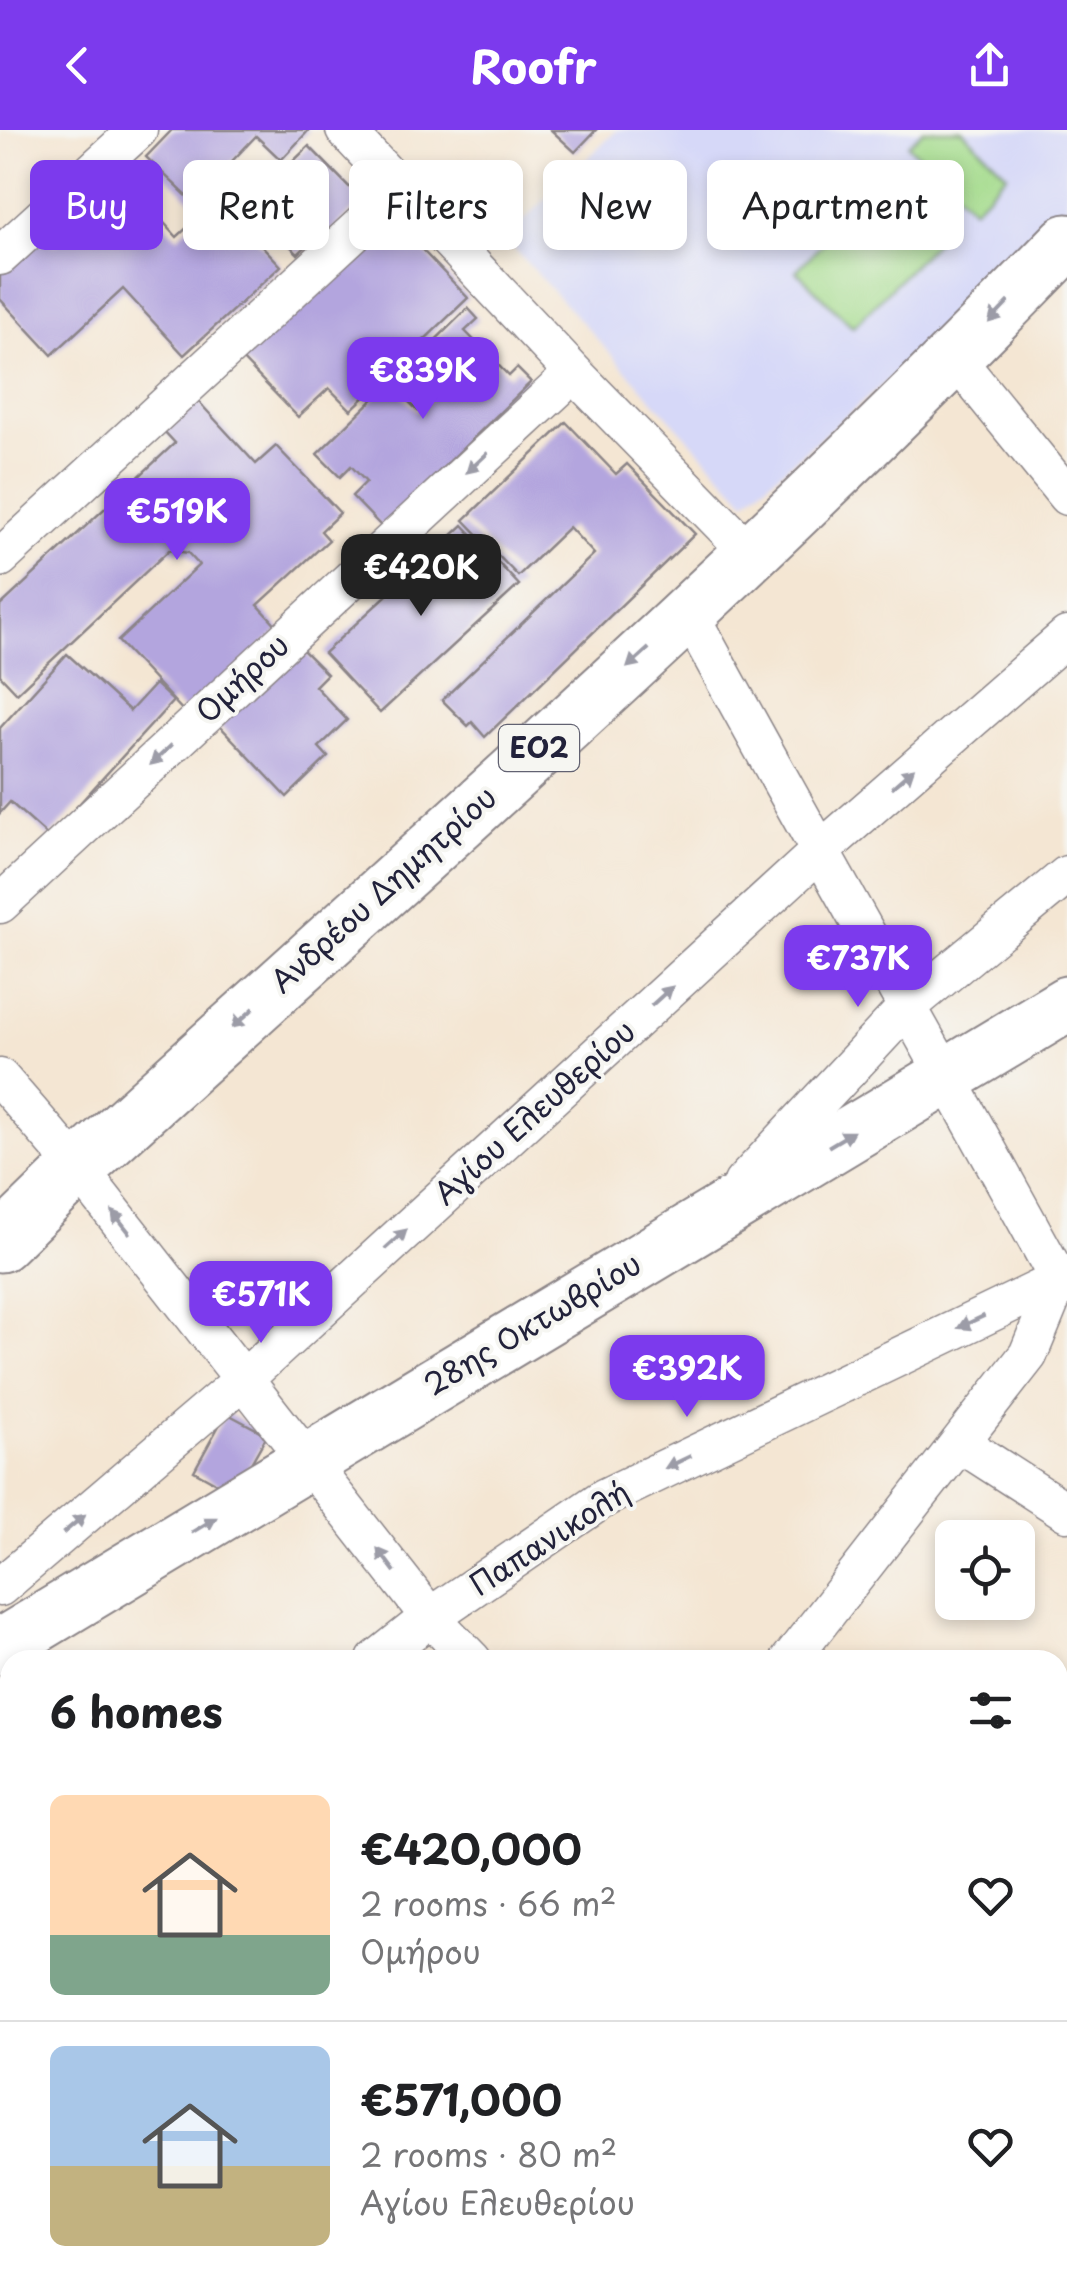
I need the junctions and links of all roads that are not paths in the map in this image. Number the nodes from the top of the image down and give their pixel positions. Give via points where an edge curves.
1 (138, 130) edge
2 (345, 130) edge
3 (374, 160) edge
4 (349, 237) edge
5 (1067, 242) edge
6 (460, 250) edge
7 (0, 256) edge
8 (955, 358) junction
9 (574, 373) junction
10 (1067, 496) edge
11 (752, 555) junction
12 (0, 558) edge
13 (688, 612) junction
14 (1067, 636) edge
15 (818, 853) junction
16 (1067, 875) edge
17 (0, 904) edge
18 (1067, 1004) edge
19 (908, 1006) junction
20 (948, 1075) junction
21 (0, 1078) edge
22 (78, 1168) junction
23 (714, 1214) junction
24 (0, 1244) edge
25 (1063, 1277) edge
26 (244, 1378) junction
27 (960, 1443) junction
28 (310, 1462) junction
29 (1067, 1512) edge
30 (0, 1587) edge
31 (430, 1617) junction
32 (0, 1647) edge
33 (389, 1650) edge
34 (462, 1650) edge
35 (798, 1650) edge

1 - 7 street
2 - 3 street
4 - 12 street
5 -> 8 main road, Ανδρέου Δημητρίου / ΕΟ2
6 - 9 street
8 - 10 street
8 - 11 main road, Ανδρέου Δημητρίου / ΕΟ2
9 - 11 street
9 -> 17 street, Ομήρου
11 - 13 main road, Ανδρέου Δημητρίου / ΕΟ2
13 - 15 street
13 -> 22 main road, Ανδρέου Δημητρίου / ΕΟ2
15 -> 14 street, Αγίου Ελευθερίου
15 - 19 street
26 -> 15 street, Αγίου Ελευθερίου
16 - 19 street
18 - 20 main road, 28ης Οκτωβρίου
19 - 20 street
19 - 23 street
23 -> 20 main road, 28ης Οκτωβρίου
20 - 25 street
21 - 22 street
22 - 24 main road, Ανδρέου Δημητρίου / ΕΟ2
26 -> 22 street
23 - 28 main road, 28ης Οκτωβρίου
25 - 27 street via 1028,1355
25 -> 31 street, Παπανικολή via 604,1498
26 - 28 street
30 -> 26 street, Αγίου Ελευθερίου
27 - 29 street
27 - 35 street
31 -> 28 street
32 -> 28 main road, 28ης Οκτωβρίου
31 - 33 street, Παπανικολή
31 - 34 street

